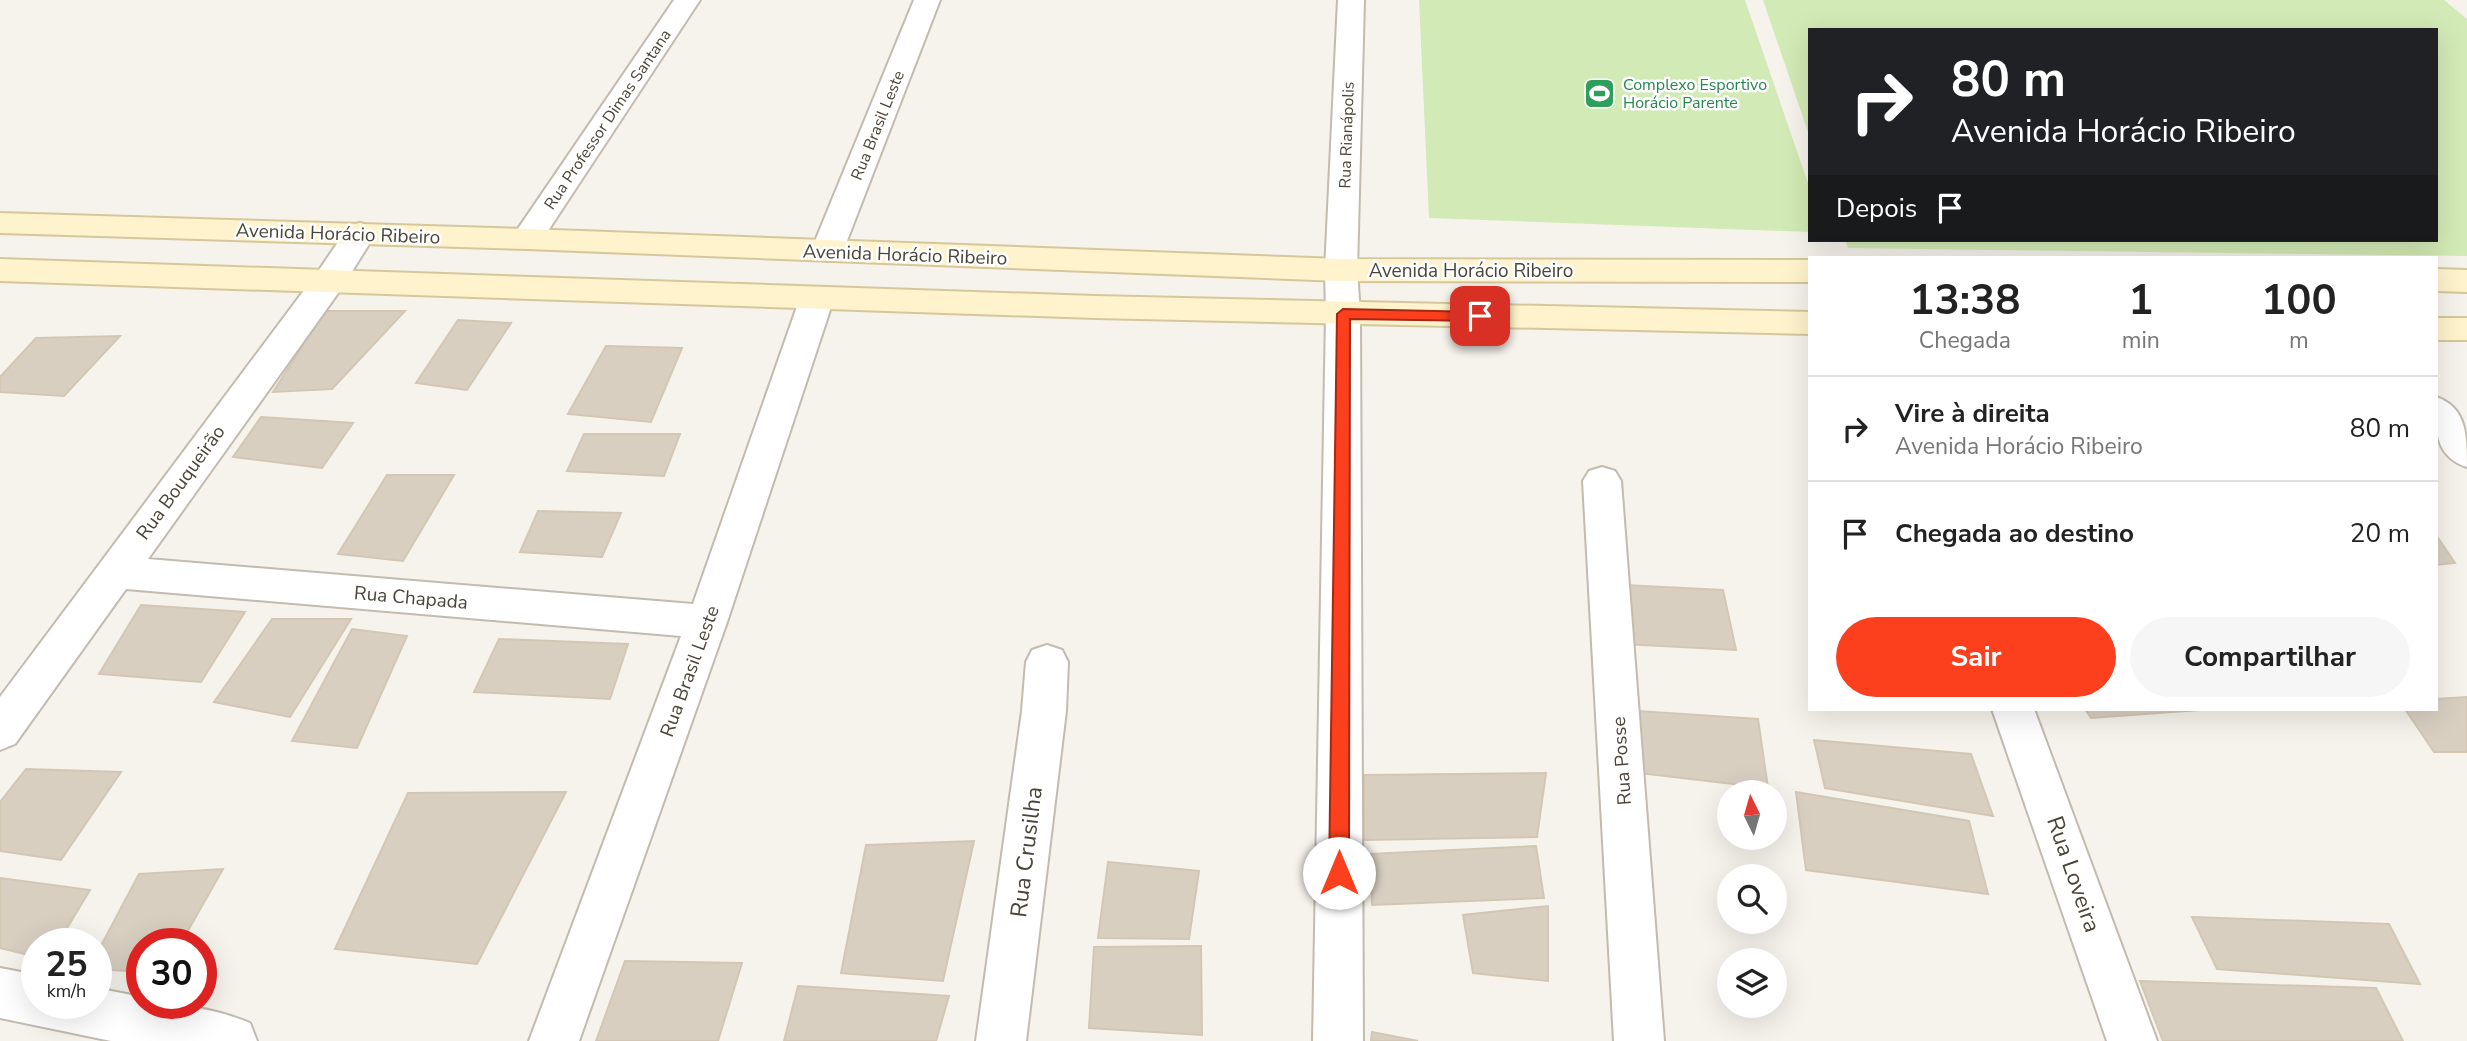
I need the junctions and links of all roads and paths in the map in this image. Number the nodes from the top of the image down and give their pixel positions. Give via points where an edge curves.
1 (687, 0) edge
2 (927, 0) edge
3 (1351, 0) edge
4 (0, 223) edge
5 (360, 233) junction
6 (527, 239) junction
7 (827, 251) junction
8 (0, 270) edge
9 (1340, 270) junction
10 (1808, 271) edge
11 (2438, 280) edge
12 (329, 281) junction
13 (2467, 281) edge
14 (817, 298) junction
15 (1343, 314) junction
16 (1808, 323) edge
17 (2438, 329) edge
18 (2467, 329) edge
19 (2438, 413) edge
20 (2467, 453) edge
21 (1602, 481) dead end
22 (114, 572) junction
23 (707, 622) junction
24 (1047, 662) dead end
25 (2014, 711) edge
26 (0, 731) edge
27 (0, 993) edge
28 (21, 997) edge
29 (112, 1016) edge
30 (232, 1041) edge
31 (554, 1041) edge
32 (1001, 1041) edge
33 (1338, 1041) edge
34 (1639, 1041) edge
35 (2132, 1041) edge

1 - 6 street, Rua Professor Dimas Santana
2 - 7 street, Rua Brasil Leste
3 - 9 street, Rua Rianápolis
4 - 5 street, Avenida Horácio Ribeiro
5 - 6 street, Avenida Horácio Ribeiro
5 - 12 street, Rua Bouqueirão
6 - 7 street, Avenida Horácio Ribeiro
7 - 9 street, Avenida Horácio Ribeiro
8 - 12 street
9 - 10 street, Avenida Horácio Ribeiro
9 - 15 street, Rua Rianápolis
11 - 13 street
12 - 14 street
12 - 22 street, Rua Bouqueirão
14 - 15 street
14 - 23 street, Rua Brasil Leste
15 - 16 street
15 - 33 street
17 - 18 street
19 - 20 street
21 - 34 street, Rua Posse
22 - 23 street, Rua Chapada
22 - 26 street, Rua Bouqueirão
23 - 31 street, Rua Brasil Leste
24 - 32 street, Rua Crusilha
25 - 35 street, Rua Loveira
27 - 28 street
29 - 30 street

